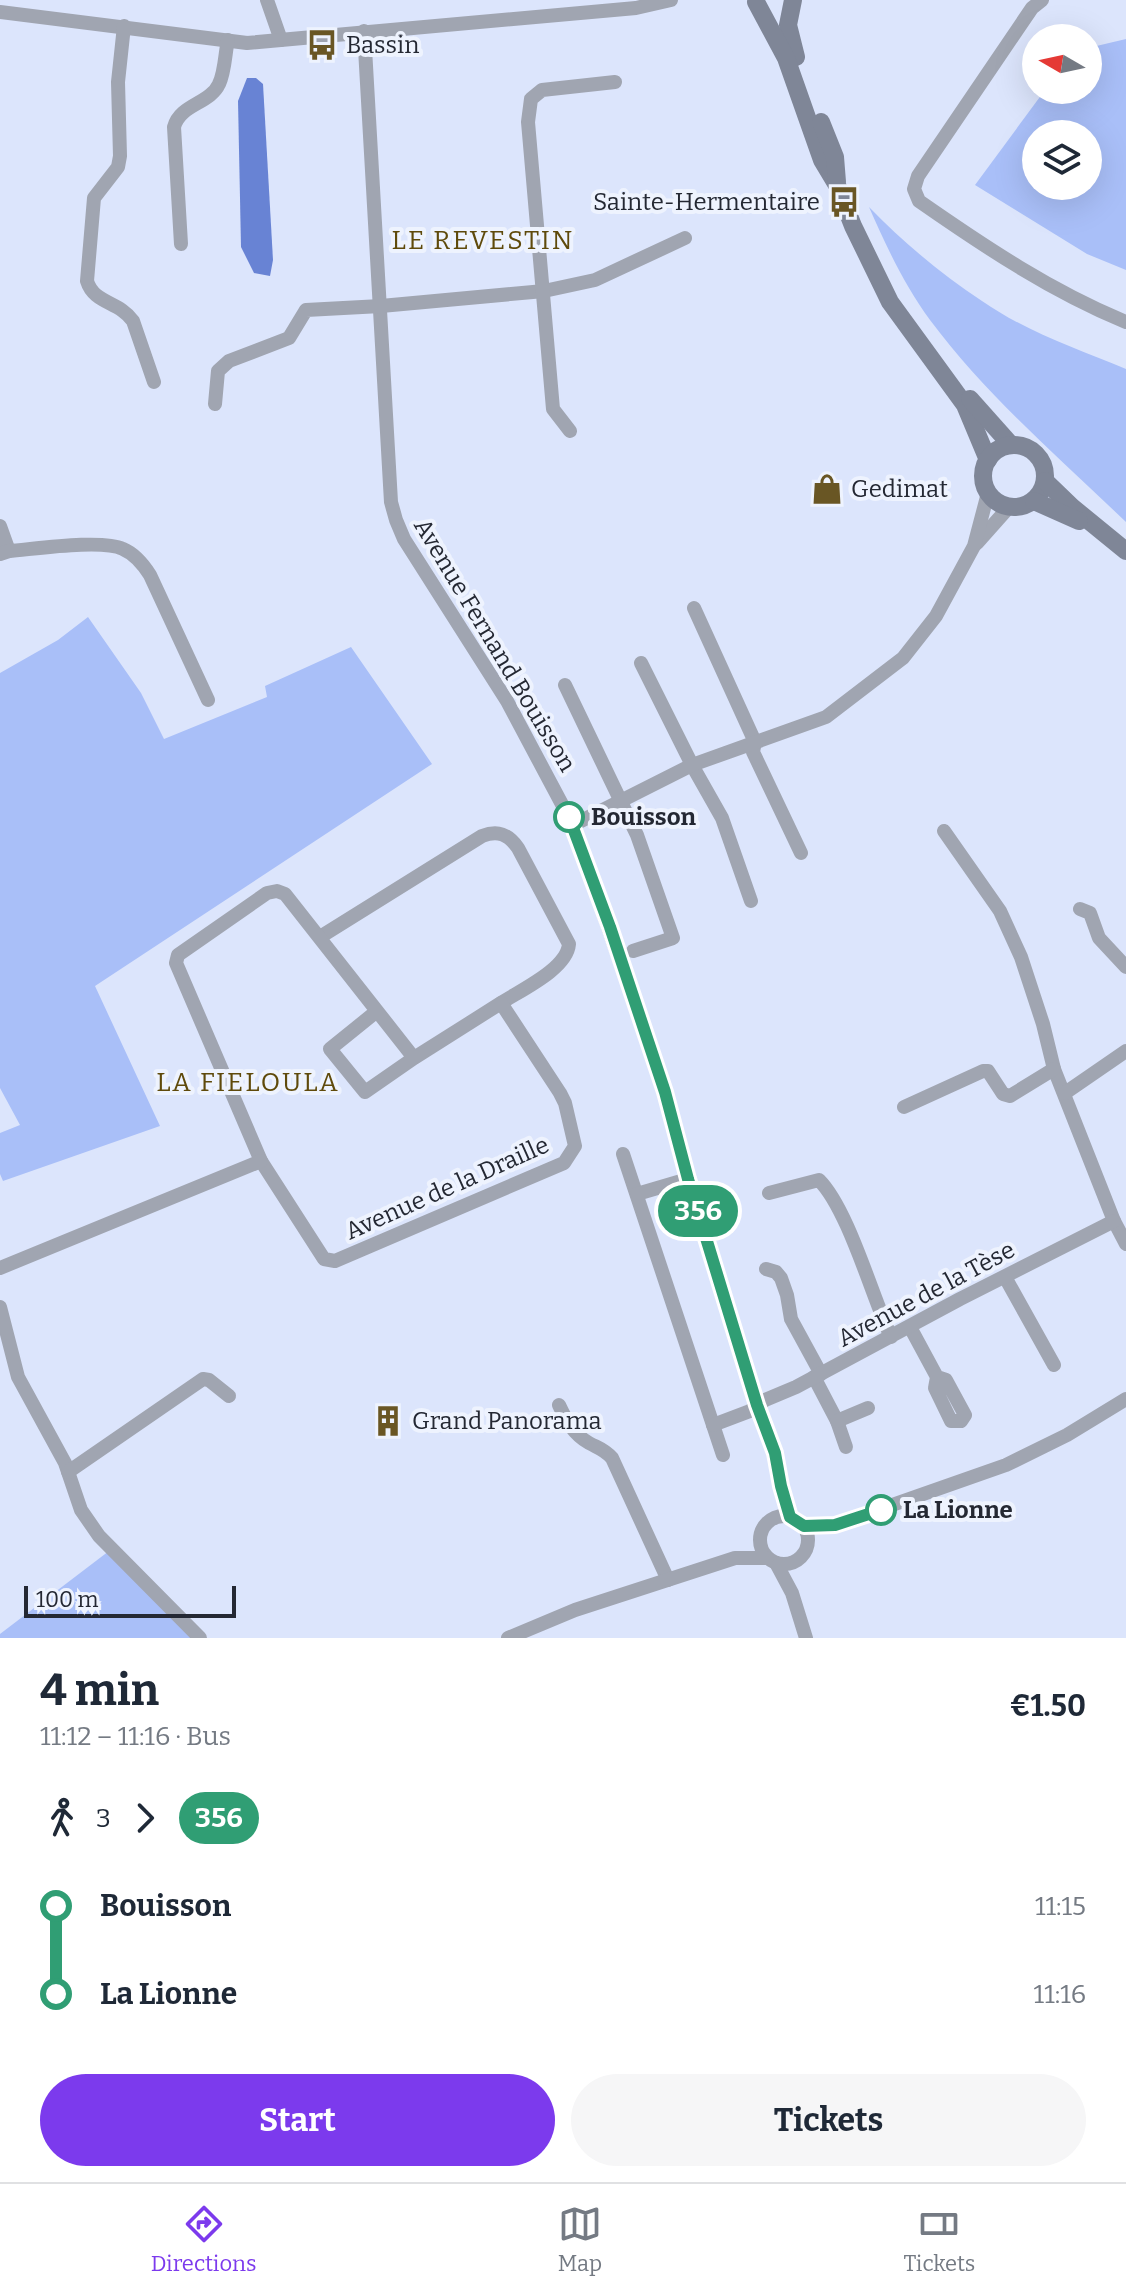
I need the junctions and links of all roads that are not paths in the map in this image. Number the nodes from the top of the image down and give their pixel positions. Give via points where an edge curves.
1 (267, 0) edge
2 (671, 0) edge
3 (792, 0) edge
4 (1042, 0) edge
5 (755, 1) edge
6 (3, 14) edge
7 (124, 26) junction
8 (364, 31) junction
9 (228, 40) junction
10 (281, 40) junction
11 (615, 82) dead end
12 (837, 185) junction
13 (685, 238) dead end
14 (181, 244) dead end
15 (874, 268) junction
16 (544, 291) junction
17 (381, 306) junction
18 (1126, 322) edge
19 (154, 382) dead end
20 (215, 404) dead end
21 (570, 431) dead end
22 (1011, 445) junction
23 (988, 460) junction
24 (1045, 481) junction
25 (988, 493) junction
26 (1034, 501) junction
27 (1009, 507) junction
28 (0, 526) edge
29 (1103, 533) junction
30 (974, 546) junction
31 (1126, 551) edge
32 (4, 552) edge
33 (694, 608) dead end
34 (641, 663) dead end
35 (565, 685) dead end
36 (208, 700) dead end
37 (755, 742) junction
38 (692, 765) junction
39 (621, 800) junction
40 (573, 825) junction
41 (944, 831) dead end
42 (801, 853) dead end
43 (751, 901) dead end
44 (1080, 909) dead end
45 (320, 937) junction
46 (633, 951) dead end
47 (1126, 967) edge
48 (501, 1003) junction
49 (377, 1011) junction
50 (1125, 1053) edge
51 (414, 1058) junction
52 (1054, 1069) junction
53 (1065, 1093) junction
54 (904, 1107) dead end
55 (623, 1154) dead end
56 (261, 1161) junction
57 (688, 1179) junction
58 (769, 1193) dead end
59 (637, 1194) junction
60 (1114, 1221) junction
61 (1126, 1244) edge
62 (0, 1268) edge
63 (766, 1269) dead end
64 (1005, 1277) junction
65 (0, 1307) edge
66 (910, 1327) junction
67 (891, 1337) junction
68 (1054, 1365) dead end
69 (817, 1376) junction
70 (937, 1377) dead end
71 (1126, 1392) edge
72 (229, 1396) dead end
73 (1120, 1402) edge
74 (559, 1405) dead end
75 (757, 1405) junction
76 (868, 1408) dead end
77 (837, 1421) junction
78 (713, 1425) junction
79 (846, 1447) dead end
80 (723, 1455) dead end
81 (68, 1472) junction
82 (781, 1486) junction
83 (790, 1517) junction
84 (772, 1519) junction
85 (835, 1525) junction
86 (804, 1526) junction
87 (760, 1534) junction
88 (808, 1544) junction
89 (735, 1558) junction
90 (800, 1559) junction
91 (772, 1561) junction
92 (668, 1580) junction
93 (792, 1593) junction
94 (200, 1638) edge
95 (508, 1638) edge
96 (806, 1638) edge

1 - 10 street
2 - 8 street via 636,8
3 - 5 main road via 769,6
3 - 12 main road via 789,37 835,157
4 - 18 street via 923,167 914,189 919,201 1013,266
5 - 12 main road via 786,58 822,160
6 - 7 street
7 - 9 street
7 - 19 street via 118,82 120,156 118,167 94,198 87,281 95,296 127,313
8 - 10 street
8 - 17 street, Avenue Fernand Bouisson
9 - 10 street
9 - 14 street via 220,84 182,113 174,127
11 - 16 street via 542,90 531,99 528,122
12 - 15 main road
13 - 16 street via 595,280
15 - 22 main road via 978,411
15 - 23 main road via 890,302 965,405
16 - 17 street
16 - 21 street via 553,409
17 - 20 street via 306,310 289,338 229,361 218,371
17 - 40 street, Avenue Fernand Bouisson via 396,520 507,701
22 - 23 main road
22 - 24 main road via 1037,454
23 - 25 main road via 983,477
24 - 26 main road
24 - 29 main road
25 - 27 main road
25 - 30 street
26 - 27 main road
26 - 29 main road
27 - 30 street
28 - 32 street
29 - 31 main road
30 - 37 street via 936,616 903,658 826,717
32 - 36 street via 102,545 122,548 140,560
33 - 37 street
34 - 38 street
35 - 39 street
37 - 38 street
37 - 42 street via 753,752
38 - 39 street
38 - 43 street via 722,818
39 - 40 street
39 - 46 street via 673,938
40 - 57 street, Avenue Fernand Bouisson via 665,1092
41 - 52 street via 1005,923 1034,994
44 - 47 street via 1090,913 1099,938
45 - 48 street via 482,836 503,834 518,848 569,944 559,965
45 - 49 street, Avenue de la Draille
45 - 56 street, Avenue de la Draille via 277,891 178,955 176,963
48 - 51 street
48 - 56 street, Avenue de la Draille via 565,1103 575,1146 564,1163 335,1261 324,1259
49 - 51 street, Avenue de la Draille
49 - 51 street via 330,1049 365,1092
50 - 53 street
52 - 53 street
52 - 54 street via 1010,1096 983,1071
53 - 60 street
55 - 59 street
56 - 62 street
57 - 59 street
57 - 75 street, Avenue Fernand Bouisson
58 - 67 street via 819,1180 826,1188
59 - 78 street
60 - 61 street
60 - 64 street, Avenue de la Tèse
63 - 69 street via 781,1278 791,1319
64 - 66 street, Avenue de la Tèse
64 - 68 street
65 - 81 street via 18,1377
66 - 67 street, Avenue de la Tèse
66 - 70 street
67 - 69 street, Avenue de la Tèse
69 - 75 street, Avenue de la Tèse
69 - 77 street
71 - 73 street
72 - 81 street via 203,1379
73 - 85 street via 1006,1465
74 - 92 street via 576,1433 612,1458
75 - 78 street, Avenue de la Tèse
75 - 82 street, Avenue Fernand Bouisson
76 - 77 street
77 - 79 street
78 - 80 street
81 - 94 street via 81,1510 99,1536
82 - 83 street, Avenue Fernand Bouisson
82 - 84 street, Avenue Fernand Bouisson
83 - 84 street
83 - 86 street
84 - 87 street
85 - 86 street
85 - 88 street
86 - 88 street
87 - 89 street
87 - 91 street
88 - 90 street
89 - 91 street
89 - 92 street
90 - 91 street
90 - 93 street
91 - 93 street
92 - 95 street
93 - 96 street

